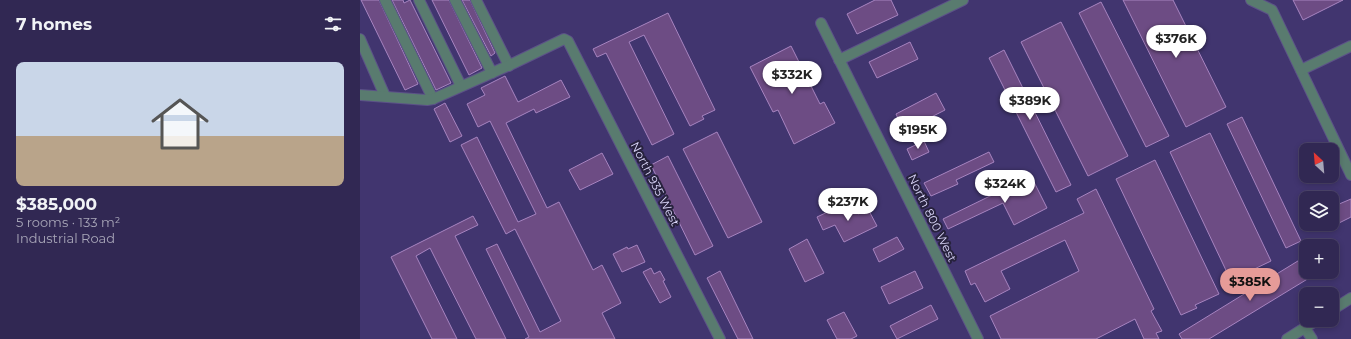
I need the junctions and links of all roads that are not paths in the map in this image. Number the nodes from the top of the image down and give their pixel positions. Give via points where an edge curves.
1 (385, 0) edge
2 (419, 0) edge
3 (456, 0) edge
4 (476, 0) edge
5 (963, 0) edge
6 (1251, 0) edge
7 (821, 23) dead end
8 (360, 39) edge
9 (1351, 46) edge
10 (839, 60) junction
11 (509, 66) junction
12 (1301, 70) junction
13 (492, 73) junction
14 (461, 86) junction
15 (360, 94) edge
16 (385, 96) junction
17 (433, 99) junction
18 (1351, 175) edge
19 (1351, 298) edge
20 (1339, 306) edge
21 (1305, 328) joint
22 (720, 339) edge
23 (978, 339) edge
24 (1287, 339) edge
25 (1312, 339) edge

1 - 17 street
2 - 14 street
3 - 13 street
4 - 11 street
5 - 10 street
6 - 12 street via 1272,10
7 - 10 street, North 800 West
8 - 16 street
9 - 12 street
10 - 23 street, North 800 West
11 - 13 street
11 - 22 street, North 935 West via 564,39 568,41
12 - 18 street
13 - 14 street
14 - 17 street
15 - 16 street
16 - 17 street
19 - 20 street
21 - 24 street
21 - 25 street

